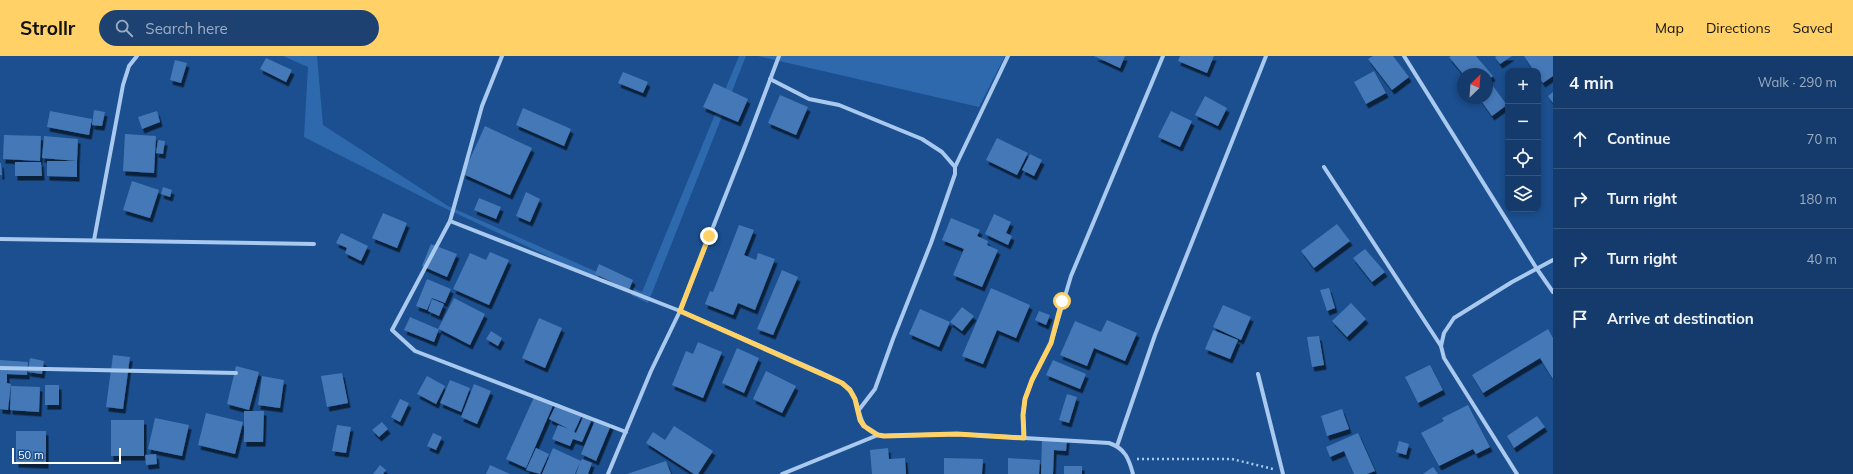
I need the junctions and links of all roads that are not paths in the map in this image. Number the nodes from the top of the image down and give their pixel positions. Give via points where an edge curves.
1 (137, 56) edge
2 (502, 56) edge
3 (779, 56) edge
4 (1008, 56) edge
5 (1163, 56) edge
6 (1266, 56) edge
7 (1404, 56) edge
8 (770, 80) junction
9 (1324, 167) dead end
10 (955, 168) junction
11 (450, 221) junction
12 (0, 239) edge
13 (94, 240) junction
14 (314, 244) dead end
15 (1553, 260) edge
16 (1537, 269) junction
17 (1553, 292) edge
18 (680, 311) junction
19 (1441, 346) junction
20 (0, 368) edge
21 (236, 373) dead end
22 (1258, 374) dead end
23 (858, 411) junction
24 (626, 432) junction
25 (878, 435) junction
26 (1024, 438) junction
27 (1117, 446) junction
28 (1282, 473) edge
29 (608, 474) edge
30 (782, 474) edge
31 (1133, 474) edge
32 (1517, 474) edge

1 - 13 street via 129,66 123,85
2 - 11 street via 482,106
3 - 8 street
4 - 10 street
5 - 26 street via 1071,276 1049,348 1025,399
6 - 27 street via 1155,335
7 - 16 street
8 - 10 street via 809,99 839,105 922,139 942,152
8 - 18 street
9 - 19 street
10 - 23 street via 931,243 875,388
11 - 18 street
11 - 24 street via 392,330 415,351
12 - 13 street
13 - 14 street
15 - 16 street
16 - 17 street
16 - 19 street via 1454,318 1444,333
18 - 23 street via 842,383 850,390
18 - 24 street via 651,371
19 - 32 street via 1444,358
20 - 21 street
22 - 28 street
23 - 25 street via 864,426
24 - 29 street
25 - 26 street via 957,434
25 - 30 street
26 - 27 street via 1109,443
27 - 31 street via 1129,459

